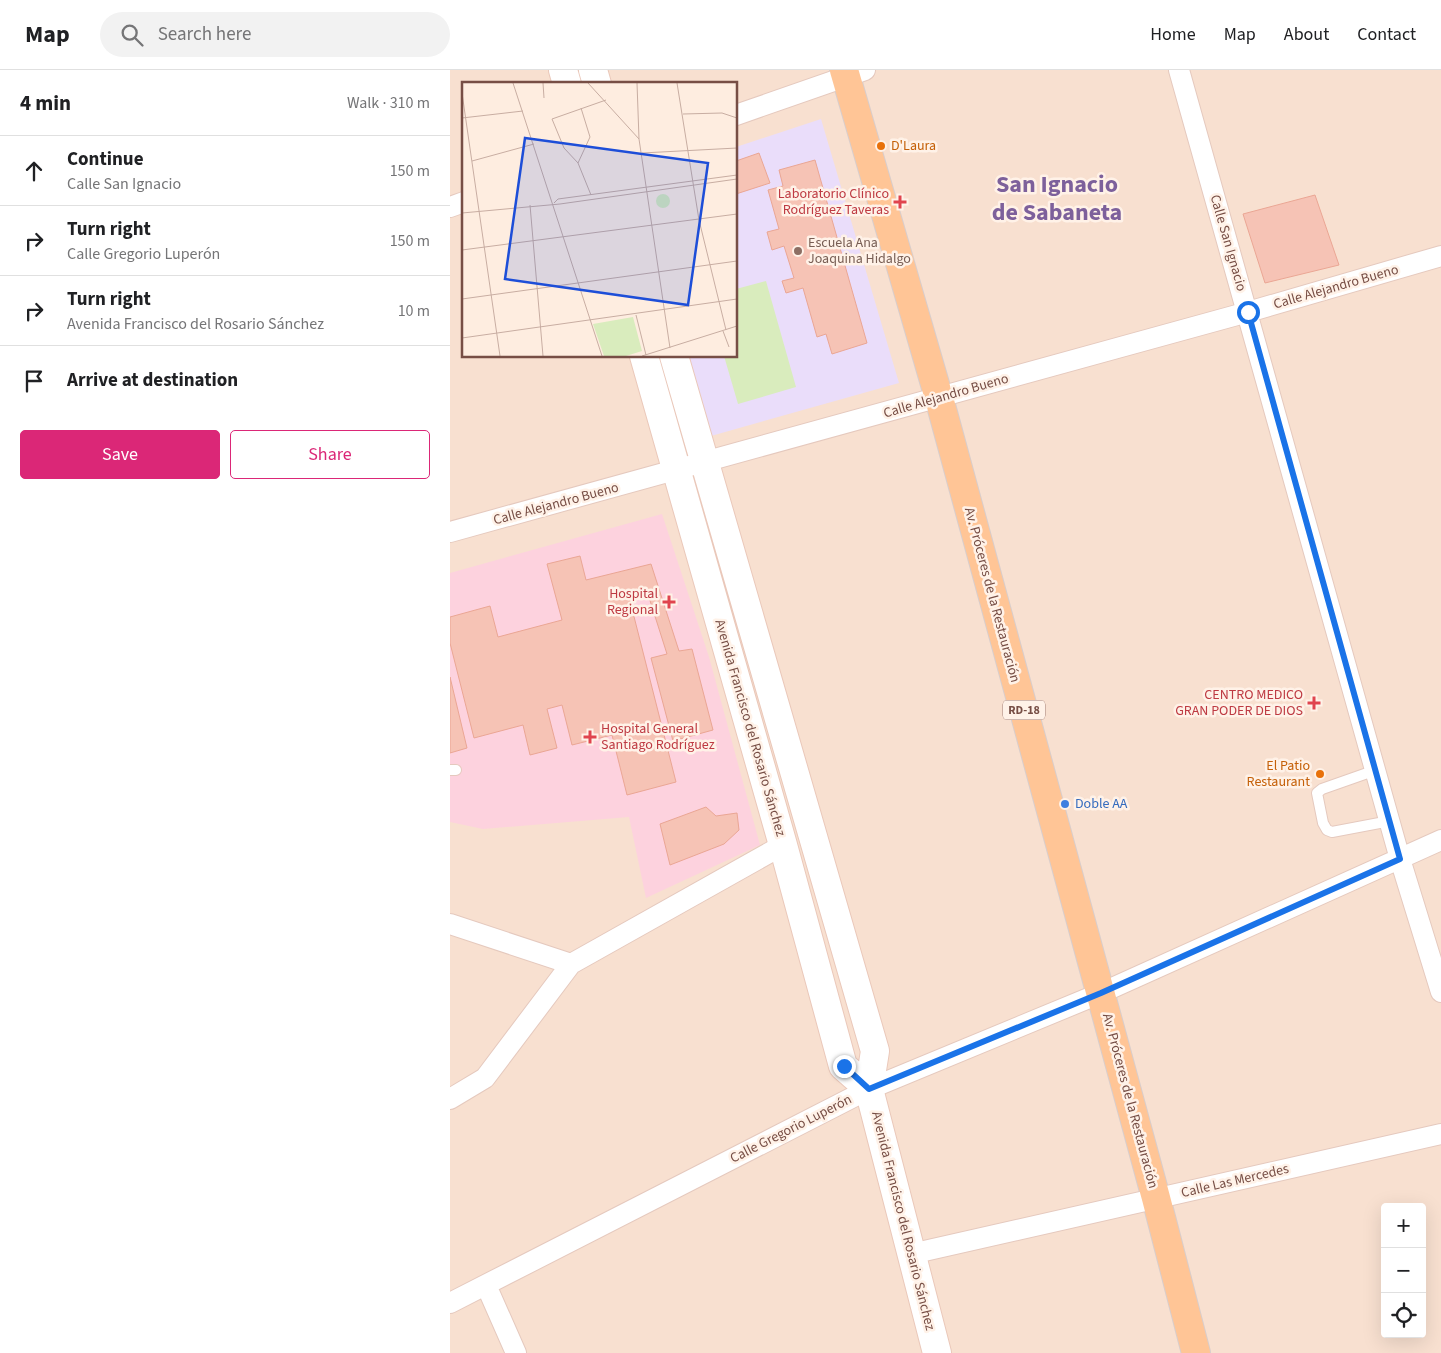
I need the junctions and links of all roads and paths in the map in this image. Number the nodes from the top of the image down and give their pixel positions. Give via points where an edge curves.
1 (1179, 70) edge
2 (852, 72) edge
3 (738, 114) edge
4 (1441, 256) edge
5 (1248, 312) junction
6 (645, 358) edge
7 (675, 358) edge
8 (939, 398) junction
9 (704, 463) junction
10 (677, 471) junction
11 (450, 532) edge
12 (1376, 770) junction
13 (1390, 820) junction
14 (1441, 840) edge
15 (783, 845) junction
16 (1400, 859) junction
17 (450, 924) edge
18 (571, 964) junction
19 (1441, 992) edge
20 (1101, 993) junction
21 (869, 1089) junction
22 (450, 1099) edge
23 (1441, 1134) edge
24 (1156, 1198) junction
25 (911, 1254) junction
26 (486, 1285) junction
27 (450, 1303) edge
28 (516, 1353) edge
29 (937, 1353) edge
30 (1196, 1353) edge

1 - 5 street, Calle San Ignacio
2 - 3 street
2 - 8 main road, Av. Próceres de la Restauración / RD-18
4 - 5 street, Calle Alejandro Bueno
5 - 8 street, Calle Alejandro Bueno
5 - 12 street, Calle San Ignacio
6 - 10 main road, Avenida Francisco del Rosario Sánchez
7 - 9 main road, Avenida Francisco del Rosario Sánchez
8 - 9 street, Calle Alejandro Bueno
8 - 20 main road, Av. Próceres de la Restauración / RD-18
9 - 10 street, Calle Alejandro Bueno
9 - 21 main road, Avenida Francisco del Rosario Sánchez via 875,1051
10 - 11 street, Calle Alejandro Bueno
10 - 15 main road, Avenida Francisco del Rosario Sánchez
12 - 13 street, Calle San Ignacio
12 - 13 lane via 1317,793 1323,823 1332,832
13 - 16 street, Calle San Ignacio
14 - 16 street, Calle Gregorio Luperón
15 - 18 street
15 - 21 main road, Avenida Francisco del Rosario Sánchez via 844,1066
16 - 19 street, Calle San Ignacio
16 - 20 street, Calle Gregorio Luperón
17 - 18 street
18 - 22 street via 485,1078
20 - 21 street, Calle Gregorio Luperón
20 - 24 main road, Av. Próceres de la Restauración / RD-18
21 - 25 main road, Avenida Francisco del Rosario Sánchez
21 - 26 street, Calle Gregorio Luperón
23 - 24 street, Calle Las Mercedes
24 - 25 street, Calle Las Mercedes
24 - 30 main road, Av. Próceres de la Restauración / RD-18
25 - 29 main road, Avenida Francisco del Rosario Sánchez
26 - 27 street, Calle Gregorio Luperón
26 - 28 street

